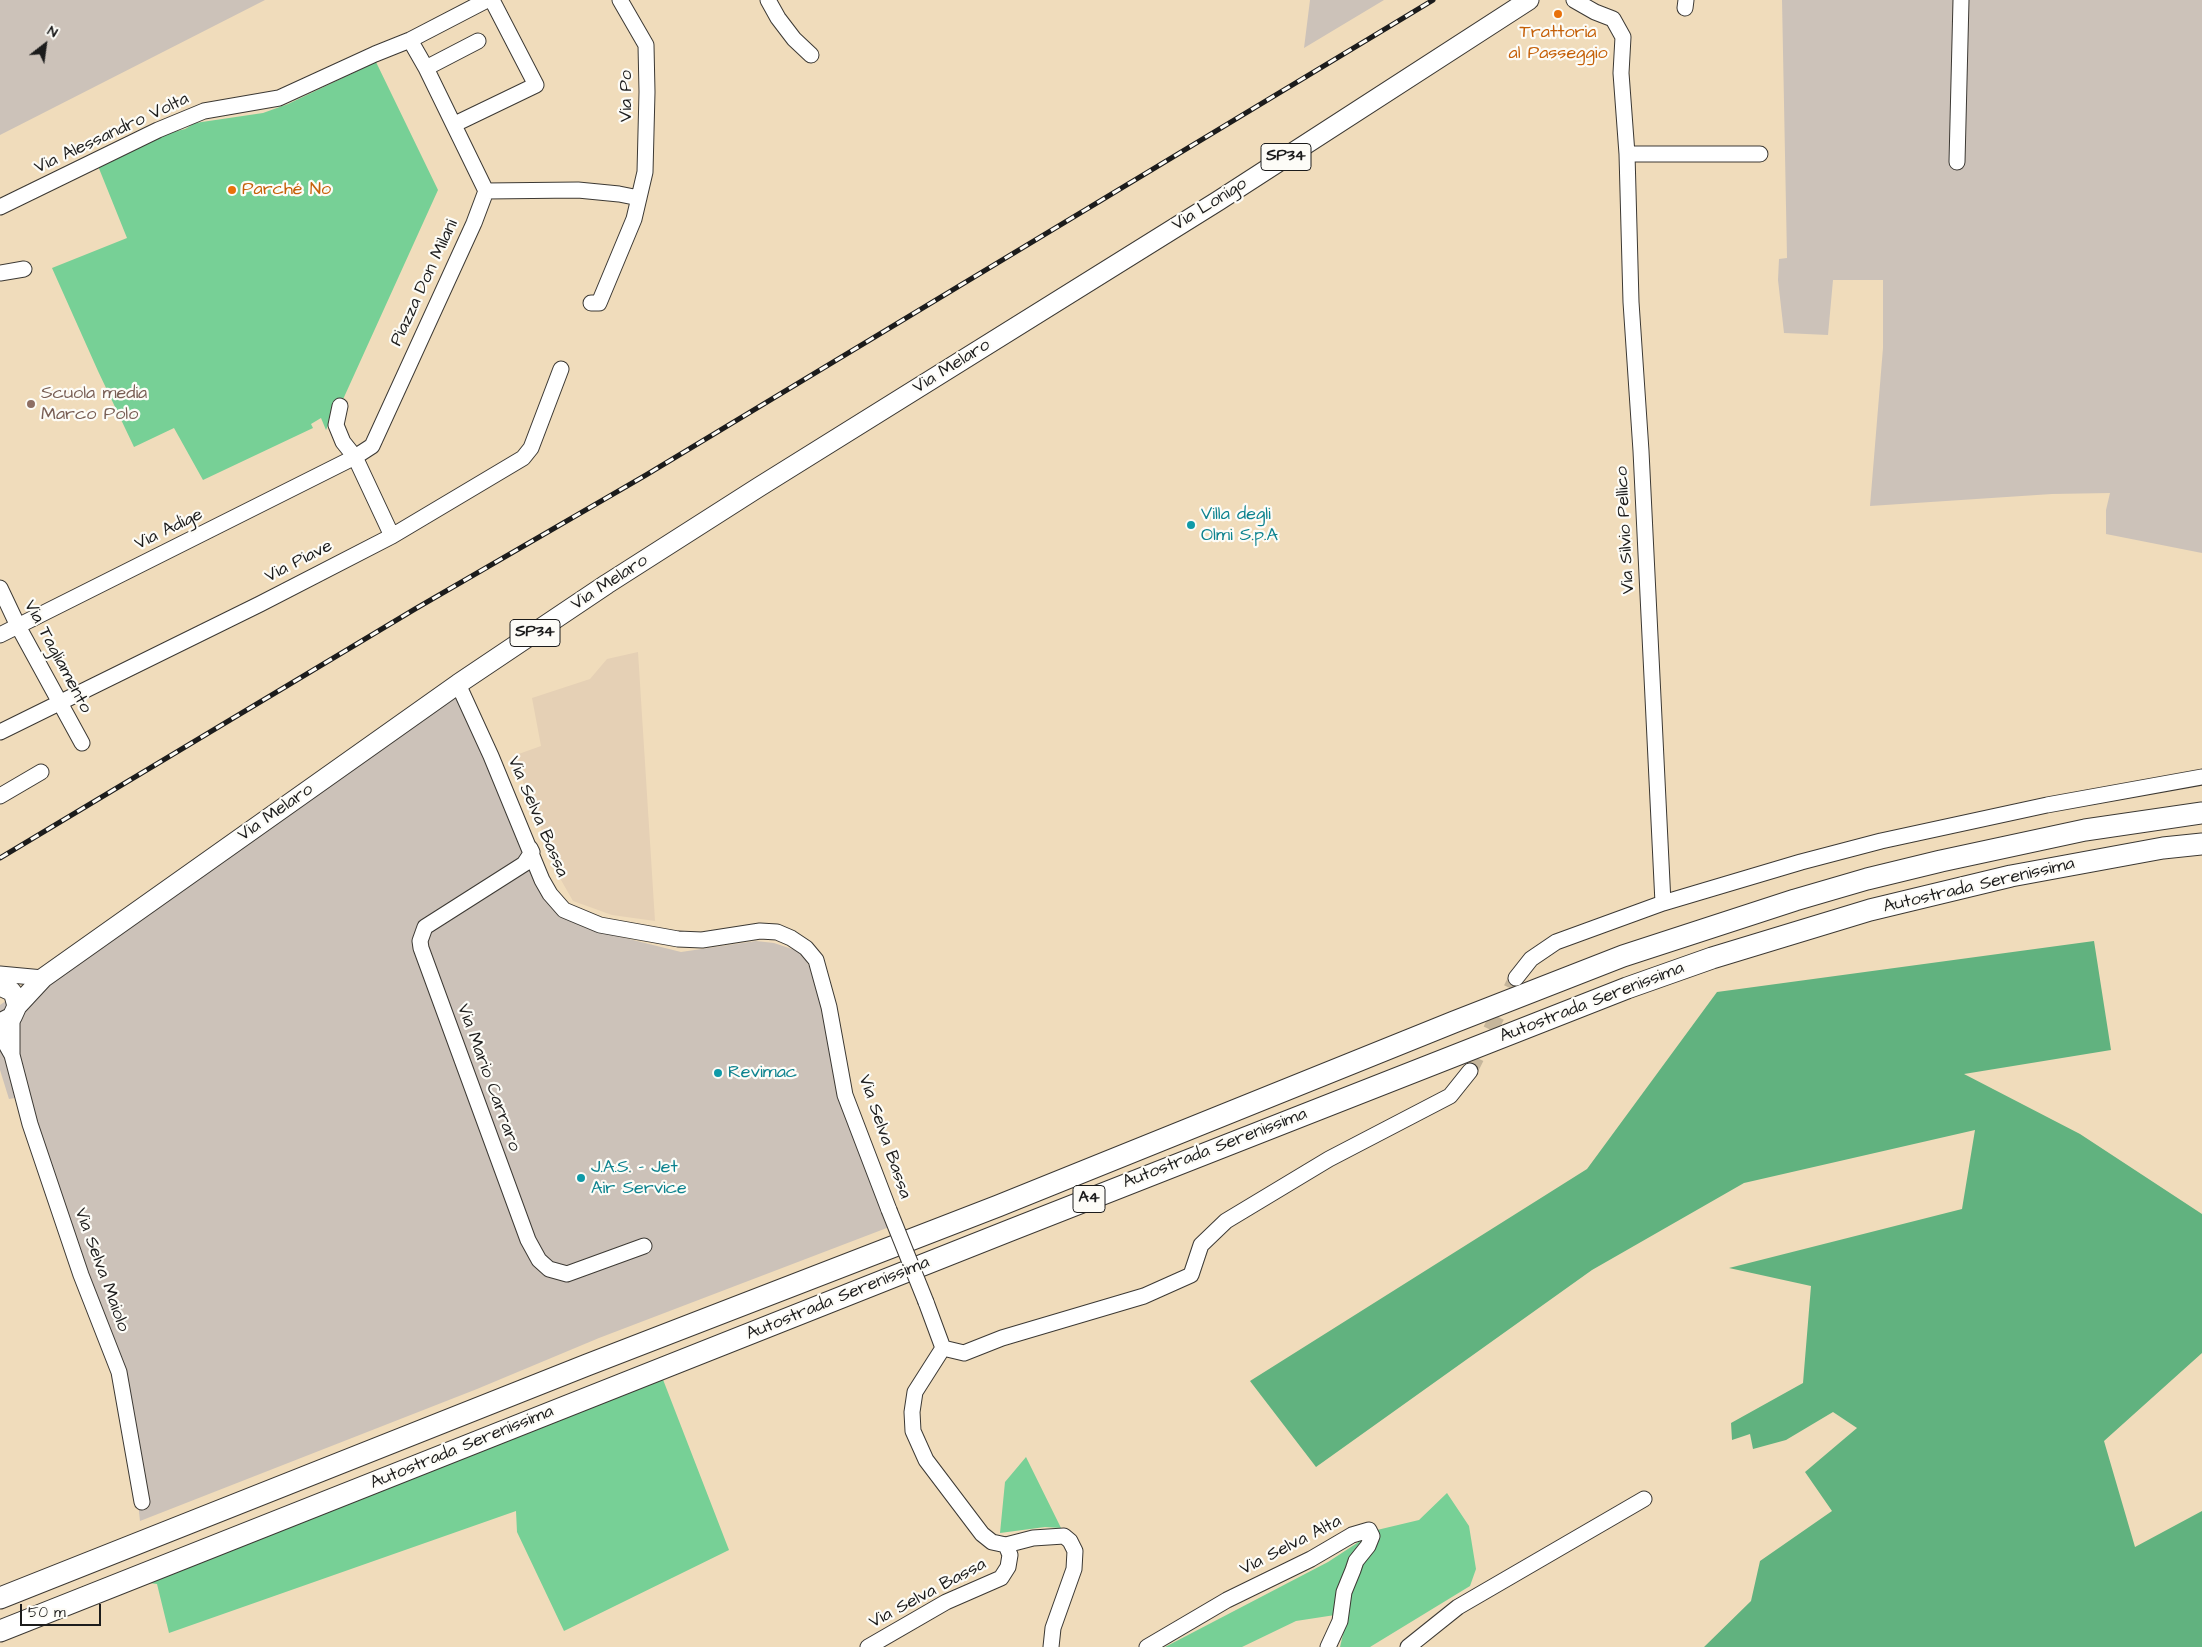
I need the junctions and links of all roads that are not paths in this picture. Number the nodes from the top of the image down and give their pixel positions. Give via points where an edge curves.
1 (487, 0) edge
2 (492, 0) edge
3 (620, 0) edge
4 (768, 0) edge
5 (1529, 0) edge
6 (1574, 0) edge
7 (1961, 0) edge
8 (410, 40) junction
9 (478, 41) dead end
10 (811, 55) dead end
11 (426, 68) junction
12 (455, 124) junction
13 (1627, 154) junction
14 (1760, 154) dead end
15 (1957, 162) dead end
16 (486, 191) junction
17 (639, 198) junction
18 (0, 207) edge
19 (24, 269) dead end
20 (0, 273) edge
21 (591, 303) dead end
22 (1041, 311) joint
23 (561, 369) dead end
24 (340, 406) dead end
25 (355, 457) junction
26 (392, 536) junction
27 (0, 588) edge
28 (18, 626) junction
29 (0, 635) edge
30 (458, 684) junction
31 (59, 703) junction
32 (0, 732) edge
33 (82, 743) dead end
34 (41, 772) dead end
35 (2202, 777) edge
36 (0, 796) edge
37 (2202, 813) edge
38 (2202, 844) edge
39 (530, 848) junction
40 (1663, 903) junction
41 (0, 974) edge
42 (43, 978) junction
43 (1516, 978) tunnel mouth
44 (0, 986) edge
45 (10, 1016) edge
46 (0, 1034) edge
47 (12, 1055) junction
48 (1470, 1071) tunnel mouth
49 (644, 1246) dead end
50 (943, 1348) junction
51 (1644, 1498) dead end
52 (142, 1502) dead end
53 (1006, 1546) junction
54 (0, 1598) edge
55 (0, 1631) edge
56 (868, 1647) edge
57 (1051, 1647) edge
58 (1147, 1647) edge
59 (1328, 1647) edge
60 (1408, 1647) edge

1 - 8 street, Via Alessandro Volta
2 - 12 street via 536,85
3 - 17 street, Via Po via 646,45 645,172
4 - 10 street via 794,39
5 - 22 main road, Via Lonigo / SP34
6 - 13 street, Via Silvio Pellico via 1612,19 1623,37 1621,73
7 - 15 street
8 - 11 street
8 - 18 street, Via Alessandro Volta via 279,98 204,111
9 - 11 street
11 - 12 street
12 - 16 street
13 - 14 street
13 - 40 street, Via Silvio Pellico via 1631,302
16 - 17 street via 578,190
16 - 25 street, Piazza Don Milani via 372,446
17 - 21 street, Via Po via 634,219 599,303
19 - 20 street
22 - 30 main road, Via Melaro / SP34 via 615,579
23 - 26 street, Via Piave via 531,448 523,458
24 - 25 street via 336,425 343,442
25 - 26 street
25 - 28 street, Via Adige
26 - 31 street, Via Piave
27 - 28 street, Via Tagliamento
28 - 29 street, Via Adige
28 - 31 street, Via Tagliamento
30 - 39 street, Via Selva Bassa
30 - 42 main road, Via Melaro / SP34
31 - 32 street, Via Piave
31 - 33 street, Via Tagliamento
34 - 36 street
35 - 40 street via 2047,805 1881,841
37 - 54 highway, Autostrada Serenissima / A4 via 2085,830 1867,879 1622,956 989,1210 587,1365
38 - 55 highway, Autostrada Serenissima / A4 via 2011,876 1888,906 1791,933 1627,988
39 - 49 street, Via Mario Carraro via 532,852 524,864 425,928 421,948 528,1240 539,1260 549,1269 567,1274
39 - 50 street, Via Selva Bassa, bridge via 550,894 564,910 586,920 686,939 777,932 806,948 816,960 846,1095
40 - 43 street via 1556,942 1532,959
41 - 42 street
42 - 44 main road, Via Melaro / SP34 via 21,985
42 - 45 main road, Via Melaro / SP34
44 - 45 main road, Via Melaro / SP34 via 11,990 14,995
45 - 47 street, Via Selva Maiolo
46 - 47 street, Via Selva Maiolo
47 - 52 street, Via Selva Maiolo via 30,1124 81,1275 119,1372
48 - 50 street via 1450,1096 1329,1158 1226,1221 1201,1245 1191,1275 1144,1296 1002,1338 964,1353
50 - 53 street, Via Selva Bassa via 915,1392 913,1431 926,1460 982,1534 992,1542
51 - 60 street via 1458,1607
53 - 56 street, Via Selva Bassa via 1010,1555 1008,1567 1001,1578 946,1602
53 - 57 street via 1033,1538 1064,1536 1075,1551 1074,1569 1053,1628
58 - 59 street, Via Selva Alta via 1227,1600 1352,1535 1369,1530 1372,1536 1356,1561 1344,1592 1340,1621

